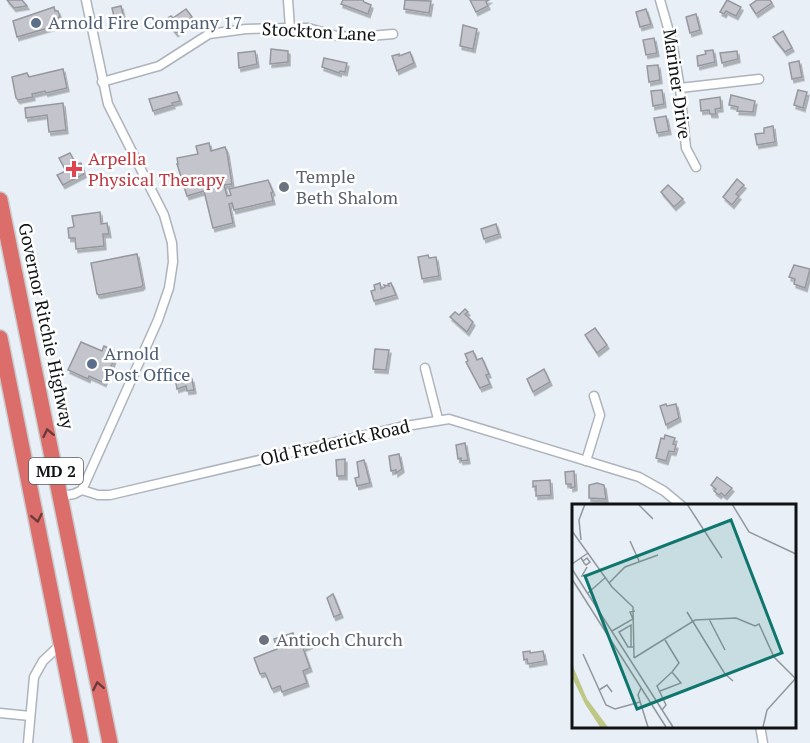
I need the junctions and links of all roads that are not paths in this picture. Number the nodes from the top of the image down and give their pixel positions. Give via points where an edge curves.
1 (86, 0) edge
2 (288, 0) edge
3 (660, 0) edge
4 (290, 28) junction
5 (393, 34) dead end
6 (759, 79) dead end
7 (102, 82) junction
8 (680, 88) junction
9 (696, 167) dead end
10 (0, 200) edge
11 (0, 338) edge
12 (424, 368) dead end
13 (594, 396) dead end
14 (438, 419) junction
15 (586, 461) junction
16 (82, 490) junction
17 (61, 496) junction
18 (680, 504) edge
19 (62, 644) junction
20 (0, 713) edge
21 (30, 716) junction
22 (760, 728) edge
23 (28, 743) edge
24 (81, 743) edge
25 (110, 743) edge
26 (763, 743) edge

1 - 7 street
2 - 4 street
3 - 8 street, Mariner Drive
4 - 5 street, Stockton Lane via 308,28 337,36
4 - 7 street, Stockton Lane via 209,34 159,66
6 - 8 street
7 - 16 street via 108,104 164,215 173,262 158,320
8 - 9 street, Mariner Drive via 686,148
17 -> 10 highway, Governor Ritchie Highway / MD 2
11 -> 19 highway, MD 2
12 - 14 street
13 - 15 street via 600,414
14 - 15 street, Old Frederick Road via 459,421
14 - 16 street, Old Frederick Road via 110,495
15 - 18 street, Old Frederick Road via 639,477
16 - 17 street
25 -> 17 highway, Governor Ritchie Highway / MD 2
19 - 21 street via 43,661 34,677
19 - 24 highway, MD 2
20 - 21 street
21 - 23 street
22 - 26 street

